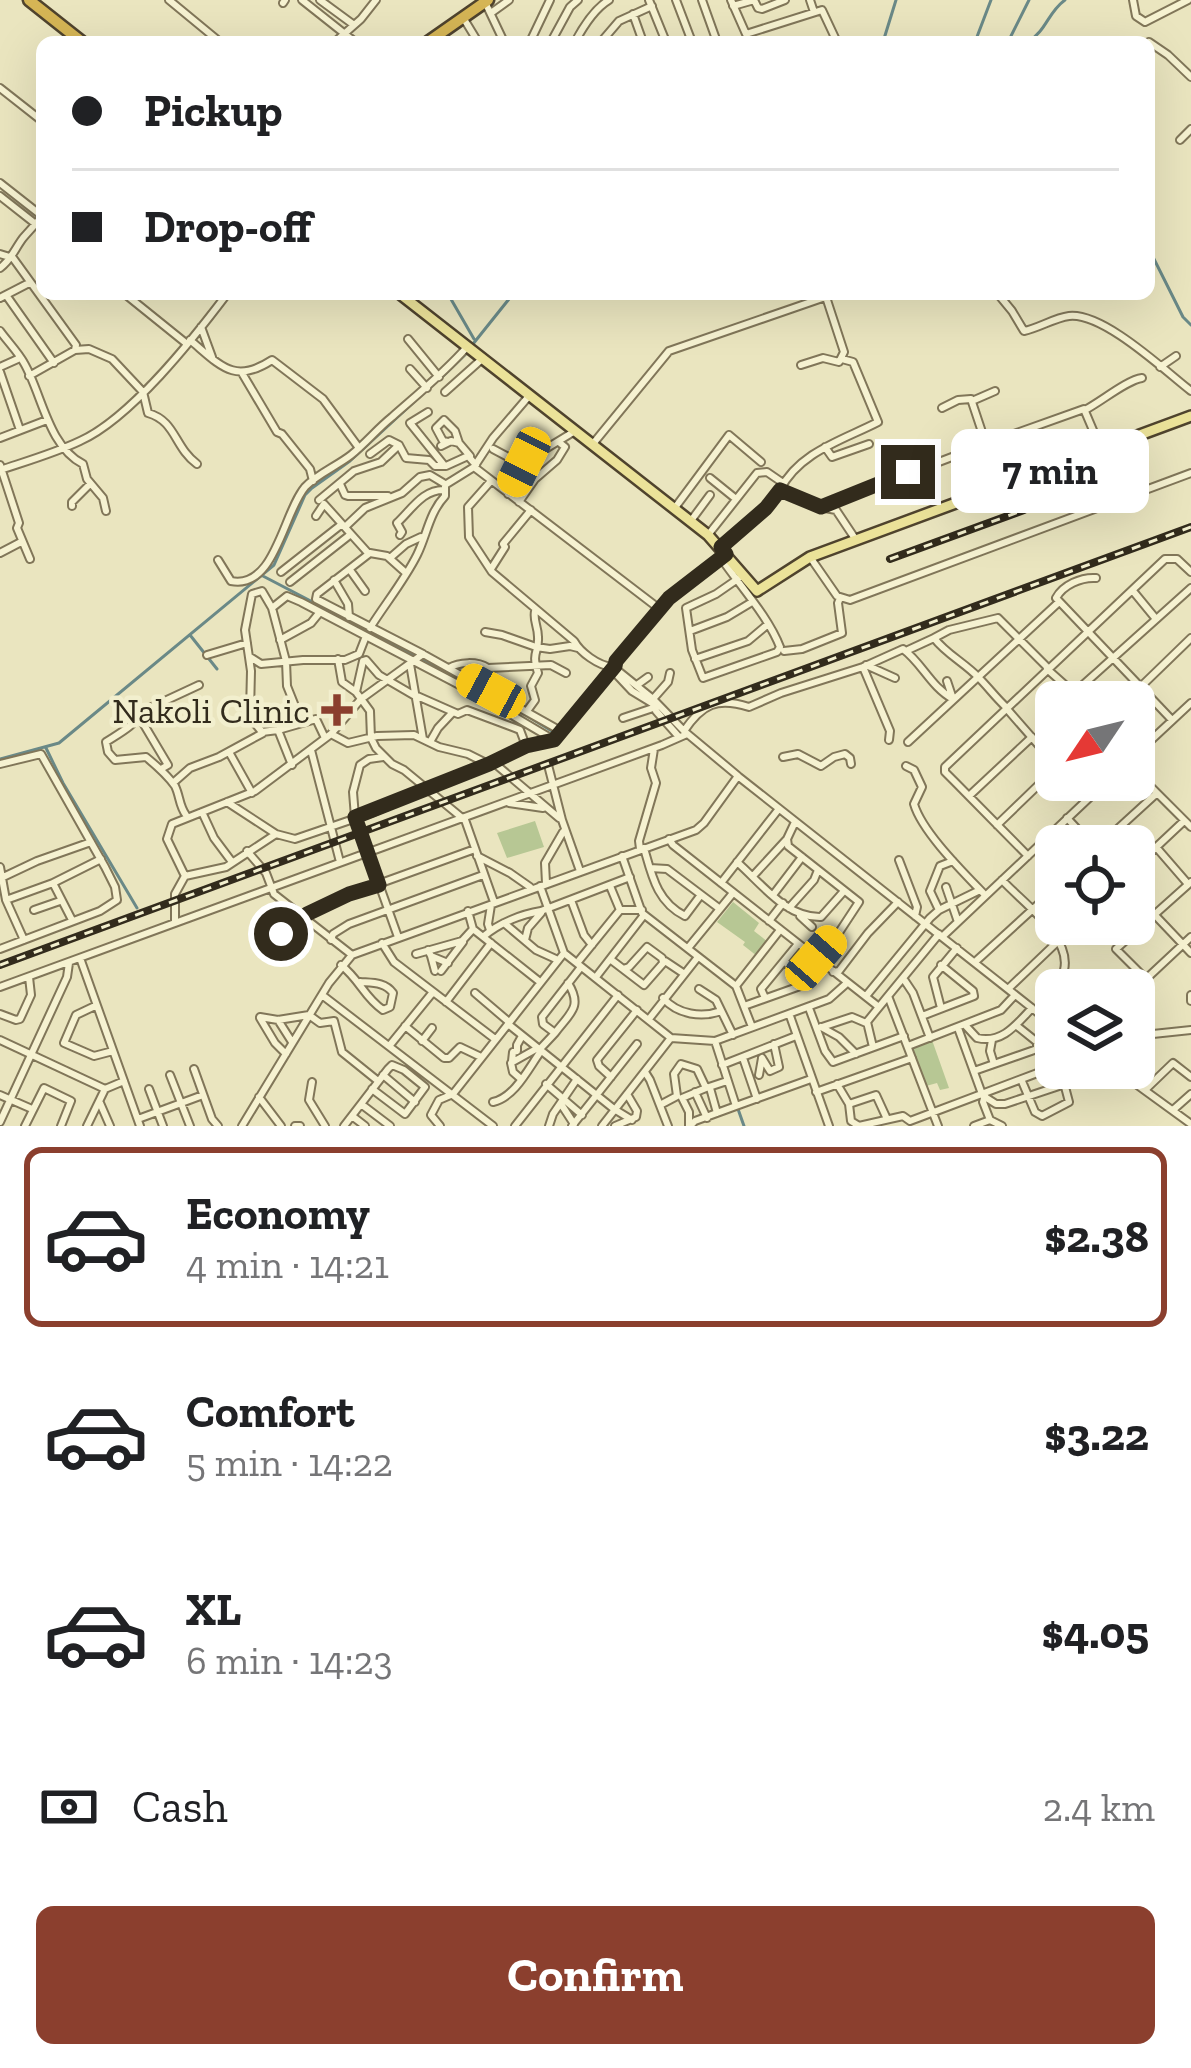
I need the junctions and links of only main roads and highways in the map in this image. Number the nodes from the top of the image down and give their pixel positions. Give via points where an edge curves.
1 (29, 0) edge
2 (488, 5) edge
3 (74, 36) edge
4 (435, 36) edge
5 (408, 300) edge
6 (1191, 417) edge

1 - 3 highway
2 - 4 highway
5 - 6 main road via 708,536 739,578 760,591 810,557

